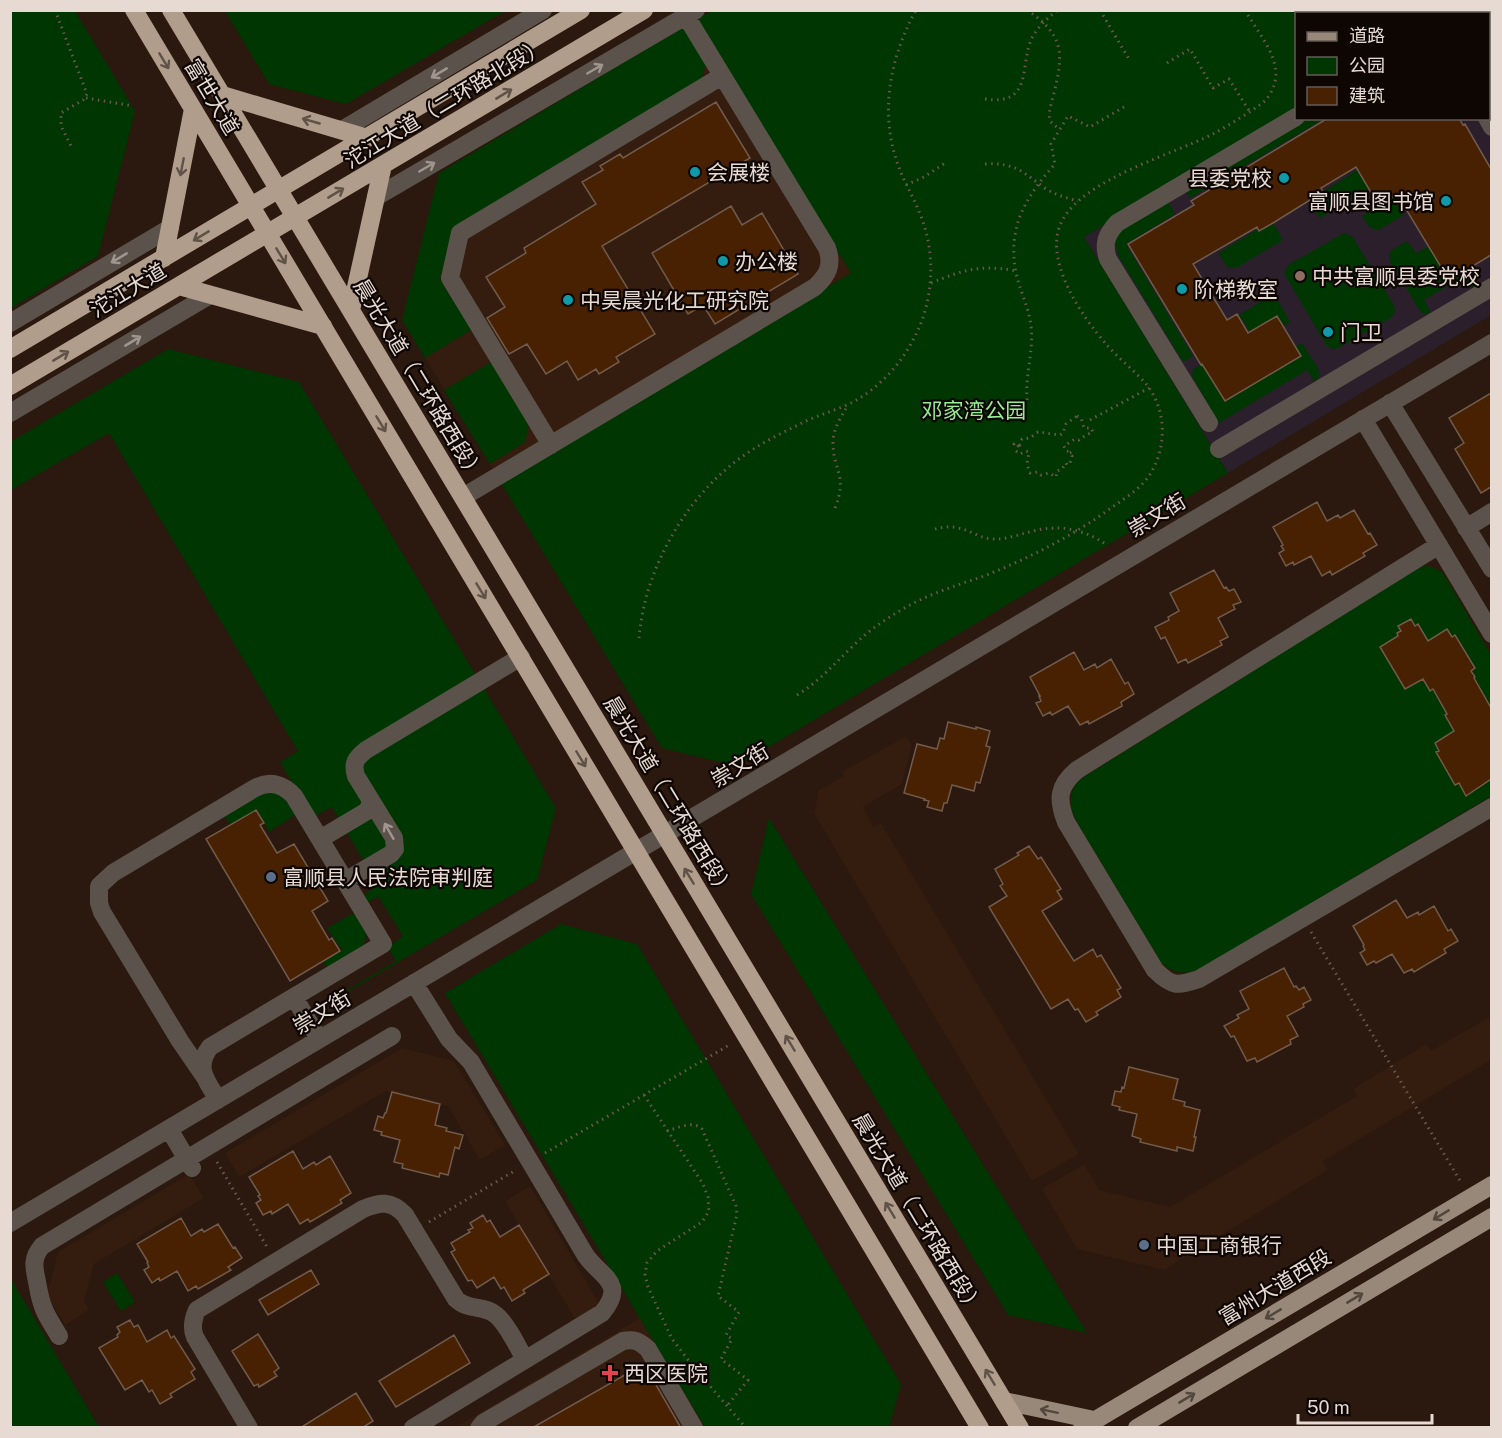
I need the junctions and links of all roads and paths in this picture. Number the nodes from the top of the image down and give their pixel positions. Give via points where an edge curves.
1 (56, 10) edge
2 (134, 10) edge
3 (171, 10) edge
4 (543, 10) edge
5 (581, 10) edge
6 (644, 10) edge
7 (895, 10) edge
8 (914, 10) edge
9 (1027, 10) edge
10 (1058, 10) edge
11 (1100, 10) edge
12 (1245, 10) edge
13 (691, 13) edge
14 (1042, 24) junction
15 (1130, 61) dead end
16 (1167, 63) dead end
17 (722, 76) junction
18 (222, 95) junction
19 (86, 98) junction
20 (984, 99) dead end
21 (133, 106) dead end
22 (1124, 107) dead end
23 (194, 109) junction
24 (1250, 112) junction
25 (1295, 118) edge
26 (342, 130) junction
27 (1059, 130) junction
28 (367, 138) junction
29 (72, 148) dead end
30 (945, 163) dead end
31 (985, 164) dead end
32 (383, 165) junction
33 (1039, 182) junction
34 (906, 185) junction
35 (279, 190) junction
36 (376, 197) junction
37 (1078, 201) junction
38 (252, 206) junction
39 (295, 217) junction
40 (170, 228) junction
41 (268, 234) junction
42 (164, 258) junction
43 (1016, 271) junction
44 (930, 284) junction
45 (179, 286) junction
46 (1491, 287) edge
47 (210, 295) junction
48 (351, 310) junction
49 (10, 322) edge
50 (323, 326) junction
51 (1491, 343) edge
52 (10, 349) edge
53 (10, 386) edge
54 (1149, 388) junction
55 (1027, 400) dead end
56 (1390, 403) junction
57 (848, 405) junction
58 (10, 413) edge
59 (1363, 419) junction
60 (1090, 420) dead end
61 (1209, 423) dead end
62 (1054, 434) joint
63 (551, 445) junction
64 (1219, 449) dead end
65 (463, 497) junction
66 (836, 508) dead end
67 (1491, 512) edge
68 (1466, 528) junction
69 (935, 529) dead end
70 (1079, 530) junction
71 (1107, 545) dead end
72 (1439, 545) junction
73 (1491, 569) edge
74 (1491, 634) edge
75 (639, 638) dead end
76 (520, 657) junction
77 (797, 695) dead end
78 (370, 799) junction
79 (1491, 807) edge
80 (665, 836) junction
81 (320, 839) junction
82 (637, 852) junction
83 (345, 881) junction
84 (1302, 918) junction
85 (414, 983) junction
86 (294, 997) junction
87 (746, 1035) junction
88 (392, 1036) dead end
89 (319, 1040) junction
90 (180, 1041) junction
91 (210, 1047) junction
92 (204, 1076) junction
93 (644, 1095) junction
94 (218, 1100) junction
95 (170, 1129) junction
96 (667, 1131) junction
97 (208, 1146) junction
98 (530, 1161) junction
99 (190, 1163) junction
100 (1491, 1185) edge
101 (1471, 1198) junction
102 (1491, 1217) edge
103 (10, 1223) edge
104 (414, 1231) junction
105 (276, 1261) junction
106 (59, 1336) dead end
107 (525, 1360) junction
108 (1004, 1401) junction
109 (727, 1406) junction
110 (975, 1424) edge
111 (1088, 1424) edge
112 (249, 1428) edge
113 (413, 1428) edge
114 (479, 1428) edge
115 (694, 1428) edge
116 (746, 1428) edge
117 (1020, 1428) edge
118 (1137, 1428) edge

1 - 19 path
2 -> 23 highway, 富世大道
3 - 18 highway, 富世大道
4 -> 26 street
5 - 28 highway, 沱江大道（二环路北段）
32 -> 6 highway, 沱江大道（二环路北段）
7 - 8 path
8 - 34 path via 899,45 889,89 891,136
9 - 14 path
10 - 14 path
11 - 15 path
12 - 24 path via 1277,72 1272,93
13 - 17 street
36 -> 13 street
14 - 20 path via 1028,48 1022,84 1003,99
14 - 27 path via 1054,36 1061,57 1049,112 1050,121
16 - 24 path via 1190,49 1213,88 1229,79
17 - 63 street via 460,233 450,278
17 - 63 street via 827,248 828,271 815,287
26 -> 18 highway
18 - 35 highway, 富世大道
19 - 21 path
19 - 29 path via 61,113 61,126
22 - 27 path via 1090,127 1068,116
23 - 38 highway, 富世大道
23 -> 40 highway
24 - 37 path via 1212,134 1130,169
25 - 61 street via 1117,223 1106,240 1108,259
26 - 28 highway
27 - 33 path via 1051,144 1055,164
28 - 35 highway, 沱江大道（二环路北段）
30 - 34 path
31 - 33 path via 1020,170
32 - 36 highway
39 -> 32 highway, 沱江大道（二环路北段）
33 - 37 path
33 - 43 path via 1017,224
34 - 44 path via 930,248
35 - 38 highway, 沱江大道（二环路北段）
35 - 39 highway, 晨光大道（二环路西段）
36 - 48 highway
37 - 54 path via 1060,223 1055,248 1058,263 1089,323
38 - 41 highway
38 -> 42 highway, 沱江大道
39 - 41 highway, 沱江大道（二环路北段）
39 - 48 highway, 晨光大道（二环路西段）
40 - 42 highway
40 -> 49 street
41 - 45 highway, 沱江大道
41 -> 50 highway
42 - 52 highway, 沱江大道
43 - 44 path via 975,267
43 - 55 path via 1031,326
44 - 57 path via 922,321 898,364 879,384
45 - 47 highway
53 -> 45 highway, 沱江大道
46 - 64 street
47 - 50 highway
58 -> 47 street
48 - 65 highway, 晨光大道（二环路西段）
50 -> 76 highway
51 - 56 street, 崇文街
54 - 60 path
54 - 70 path via 1161,414 1159,458 1141,486
56 - 59 street, 崇文街
56 - 68 street
57 - 66 path via 833,440 842,482
57 - 75 path via 803,422 751,450 711,485 675,532 662,558 651,582
59 - 72 street
59 - 80 street, 崇文街
62 - 62 path via 1063,433 1066,424 1077,416 1084,428 1094,432 1064,446 1072,452 1072,458 1069,465 1057,471 1056,477 1030,473 1029,452 1020,454 1014,444 1020,445 1022,439 1038,432
63 - 65 street
65 - 80 highway, 晨光大道（二环路西段）
67 - 68 street
68 - 73 street
69 - 70 path via 960,528 992,539 1046,528
70 - 71 path
70 - 77 path via 1008,566 910,605 871,630 832,669
72 - 74 street
72 - 84 street via 1064,780 1060,795 1066,822 1155,970 1166,981 1180,985 1199,979
76 - 78 street via 359,755 353,767
76 -> 82 highway
78 - 81 street via 367,811
83 -> 78 street via 395,849 394,838
79 - 84 street
80 - 82 street, 崇文街
108 -> 80 highway, 晨光大道（二环路西段）
81 - 83 street
81 - 90 street via 289,791 280,785 265,784 104,879 99,886 102,912
82 - 85 street, 崇文街
82 - 87 highway
83 - 86 street via 383,944
84 - 101 path
85 - 89 street, 崇文街
85 - 98 street via 449,1039 471,1062
86 - 89 street
86 - 91 street
87 - 93 path
87 - 110 highway
88 - 97 street
89 - 94 street, 崇文街
90 - 91 street via 194,1050
90 - 92 street
91 - 92 street via 202,1063
92 - 94 street
93 - 96 path
93 - 98 path
94 - 95 street, 崇文街
95 - 99 street
95 - 103 street, 崇文街
96 - 109 path via 703,1184 709,1211 702,1222 657,1251 647,1263 645,1274 672,1339
96 - 109 path via 693,1124 702,1129 736,1206 718,1296 739,1312 726,1335 732,1339 722,1359 748,1380
97 - 99 street
97 - 105 path
98 - 104 path
98 - 107 street via 591,1262 607,1277 612,1292 602,1314
99 - 106 street via 37,1251 33,1267 40,1305
100 - 101 main road, 富州大道西段
101 -> 111 main road, 富州大道西段
118 -> 102 main road
104 - 105 street via 393,1204 379,1203
104 - 107 street via 456,1299 469,1308 497,1315
105 - 112 street via 202,1305 194,1317 195,1337
107 - 113 street
111 -> 108 main road
108 - 117 highway, 晨光大道（二环路西段）
109 - 116 path
114 - 115 street via 623,1341 633,1340 648,1349

